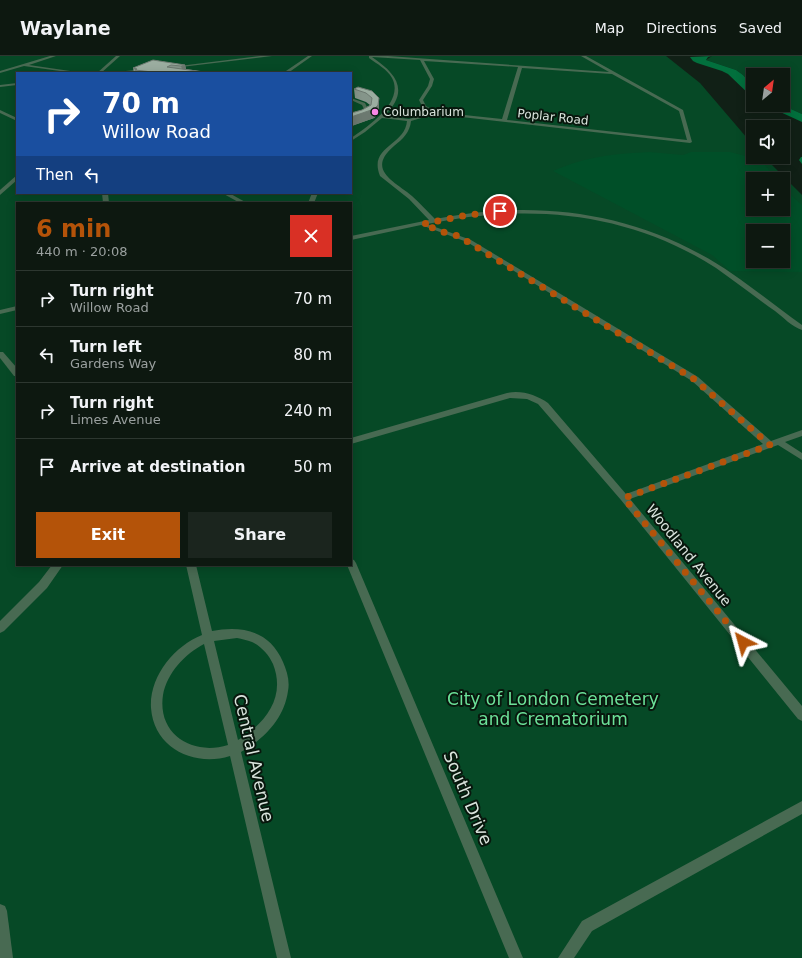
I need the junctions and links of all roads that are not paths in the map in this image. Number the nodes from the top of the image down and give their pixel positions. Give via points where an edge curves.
1 (54, 56) edge
2 (119, 56) edge
3 (270, 56) edge
4 (310, 56) edge
5 (367, 56) edge
6 (373, 56) edge
7 (583, 56) edge
8 (422, 60) junction
9 (24, 65) junction
10 (174, 67) junction
11 (520, 67) junction
12 (167, 68) edge
13 (151, 71) edge
14 (0, 72) edge
15 (75, 72) edge
16 (100, 72) edge
17 (126, 72) edge
18 (181, 72) edge
19 (286, 72) edge
20 (614, 73) junction
21 (16, 84) edge
22 (0, 86) edge
23 (352, 99) edge
24 (0, 111) edge
25 (358, 113) edge
26 (436, 113) junction
27 (365, 114) junction
28 (382, 117) junction
29 (16, 119) edge
30 (352, 120) edge
31 (409, 120) junction
32 (504, 121) junction
33 (352, 139) edge
34 (16, 178) edge
35 (0, 193) edge
36 (227, 194) edge
37 (242, 202) edge
38 (429, 222) junction
39 (352, 238) edge
40 (16, 308) edge
41 (0, 312) edge
42 (802, 328) edge
43 (0, 354) edge
44 (16, 372) edge
45 (802, 433) edge
46 (352, 441) edge
47 (775, 444) junction
48 (802, 457) edge
49 (624, 498) junction
50 (352, 565) edge
51 (57, 566) edge
52 (191, 566) edge
53 (0, 628) edge
54 (208, 638) junction
55 (802, 715) edge
56 (235, 749) junction
57 (802, 807) edge
58 (0, 911) edge
59 (6, 958) edge
60 (284, 958) edge
61 (516, 958) edge
62 (565, 958) edge

1 - 9 lane
2 - 16 lane
3 - 10 lane
4 - 19 lane
5 - 28 lane via 388,70 394,77 397,87 396,99
6 - 8 lane
7 - 20 lane
8 - 11 lane
8 - 26 lane via 433,82 421,100 422,105
9 - 14 lane
9 - 15 lane
10 - 12 lane
10 - 18 lane
11 - 20 lane
11 - 32 lane
13 - 17 lane
20 - 32 lane, Poplar Road via 681,110 690,142
21 - 22 lane
23 - 27 lane via 367,107
24 - 29 lane
25 - 27 lane
26 - 31 lane, Poplar Road
26 - 32 lane, Poplar Road
27 - 30 lane
28 - 31 lane, Poplar Road
28 - 33 lane
31 - 38 lane via 405,134 384,152 379,161 382,175 411,198
34 - 35 lane
36 - 37 lane
38 - 39 lane
38 - 42 lane via 492,212 549,212 611,222 640,230 698,256
38 - 47 lane via 464,238 694,379
40 - 41 lane
43 - 44 lane
45 - 47 lane
46 - 49 lane, Woodland Avenue via 510,395 527,395 545,405
47 - 48 lane
47 - 49 lane
49 - 55 lane, Woodland Avenue
50 - 61 lane, South Drive
51 - 53 lane via 43,586
52 - 54 lane, Central Avenue
54 - 56 lane, Central Avenue
54 - 56 lane via 218,634 237,634 255,638 269,648 279,663 283,681 280,701 270,721 255,738
54 - 56 lane via 181,653 167,670 159,689 156,709 162,728 174,743 192,753 213,755
56 - 60 lane, Central Avenue
57 - 62 lane via 587,926
58 - 59 lane

